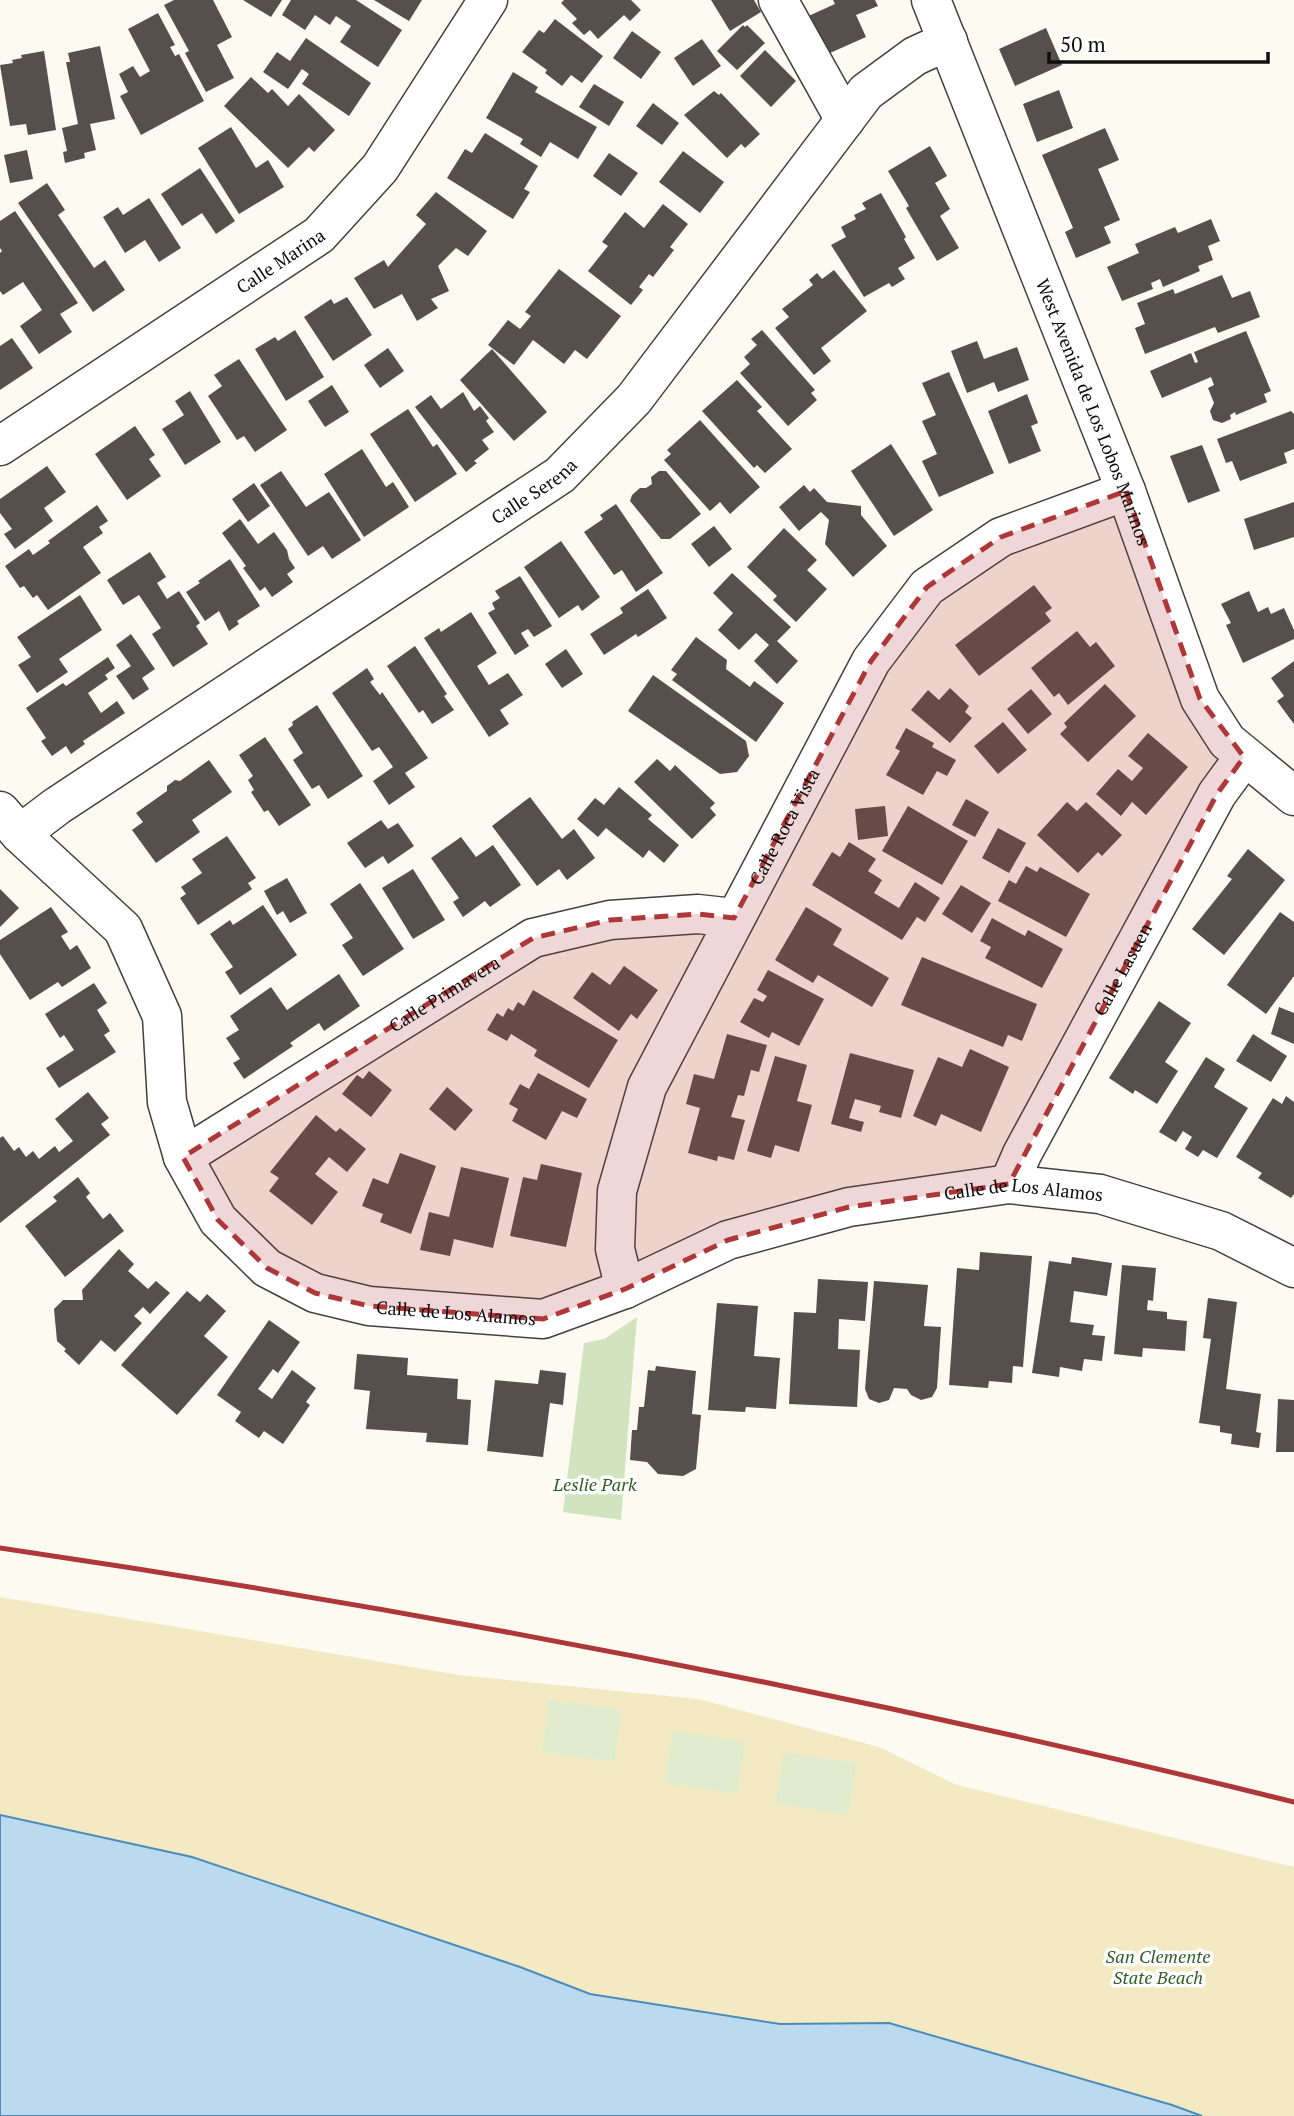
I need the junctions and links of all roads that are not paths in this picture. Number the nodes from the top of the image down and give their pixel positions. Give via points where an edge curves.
1 (488, 0) edge
2 (778, 0) edge
3 (931, 0) edge
4 (948, 41) junction
5 (845, 120) junction
6 (0, 446) edge
7 (1126, 491) junction
8 (1244, 757) junction
9 (1294, 796) edge
10 (10, 823) edge
11 (734, 918) junction
12 (183, 1157) junction
13 (1009, 1184) junction
14 (1294, 1268) edge
15 (625, 1289) junction

1 - 6 street, Calle Marina via 380,168 319,235
2 - 5 street
3 - 4 street, West Avenida de Los Lobos Marinos
4 - 5 street, Calle Serena via 915,56 866,92
4 - 7 street, West Avenida de Los Lobos Marinos
5 - 10 street, Calle Serena via 634,399 560,475 57,806
7 - 8 street, West Avenida de Los Lobos Marinos via 1200,699 1227,741
7 - 11 street, Calle Roca Vista via 1001,537 927,587 871,661
8 - 9 street, West Avenida de Los Lobos Marinos
8 - 13 street, Calle Lasuen via 1217,794
10 - 12 street, Calle de Los Alamos via 123,929 162,1016 167,1102
11 - 12 street, Calle Primavera via 698,914 610,920 533,938
11 - 15 street, Calle Roca Vista via 647,1087 624,1165 617,1191 615,1248
12 - 15 street, Calle de Los Alamos via 218,1220 267,1268 315,1293 369,1306 543,1318
13 - 14 street, Calle de Los Alamos via 1100,1194 1221,1231
13 - 15 street, Calle de Los Alamos via 822,1214 728,1240

